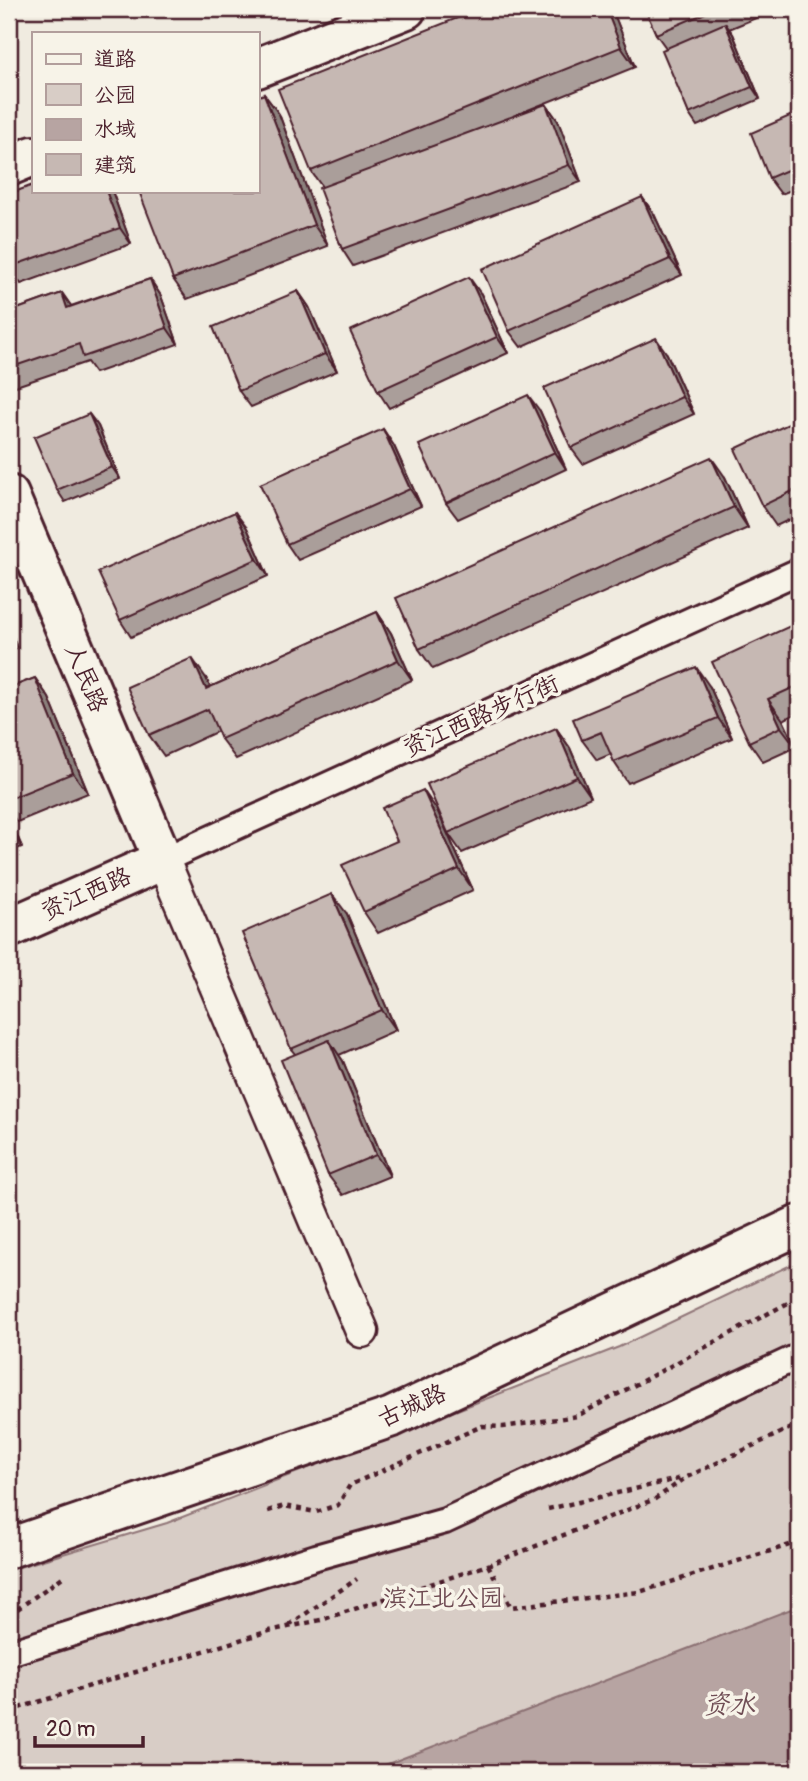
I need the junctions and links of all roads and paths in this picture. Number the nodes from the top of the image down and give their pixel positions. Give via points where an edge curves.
1 (406, 9) edge
2 (259, 67) edge
3 (32, 156) edge
4 (9, 166) edge
5 (9, 495) edge
6 (799, 571) edge
7 (163, 860) junction
8 (9, 929) edge
9 (799, 1225) edge
10 (799, 1297) edge
11 (362, 1331) dead end
12 (799, 1356) edge
13 (799, 1424) edge
14 (687, 1477) junction
15 (268, 1511) dead end
16 (538, 1512) dead end
17 (799, 1542) edge
18 (9, 1548) edge
19 (488, 1565) junction
20 (64, 1576) dead end
21 (362, 1576) dead end
22 (9, 1615) edge
23 (285, 1627) junction
24 (9, 1653) edge
25 (9, 1688) edge
26 (16, 1709) junction
27 (9, 1711) edge

1 - 2 street
3 - 4 street
5 - 7 street, 人民路
6 - 7 street, 资江西路步行街
7 - 8 street, 资江西路
7 - 11 street
9 - 18 street, 古城路 via 392,1417
10 - 15 path via 577,1416 482,1426 350,1485 338,1504 316,1512 284,1506
12 - 24 street via 444,1521
13 - 14 path
14 - 16 path
14 - 19 path via 655,1499
17 - 19 path via 639,1592 511,1607
19 - 23 path via 321,1620
20 - 22 path
21 - 23 path
23 - 26 path
25 - 26 path
26 - 27 path

